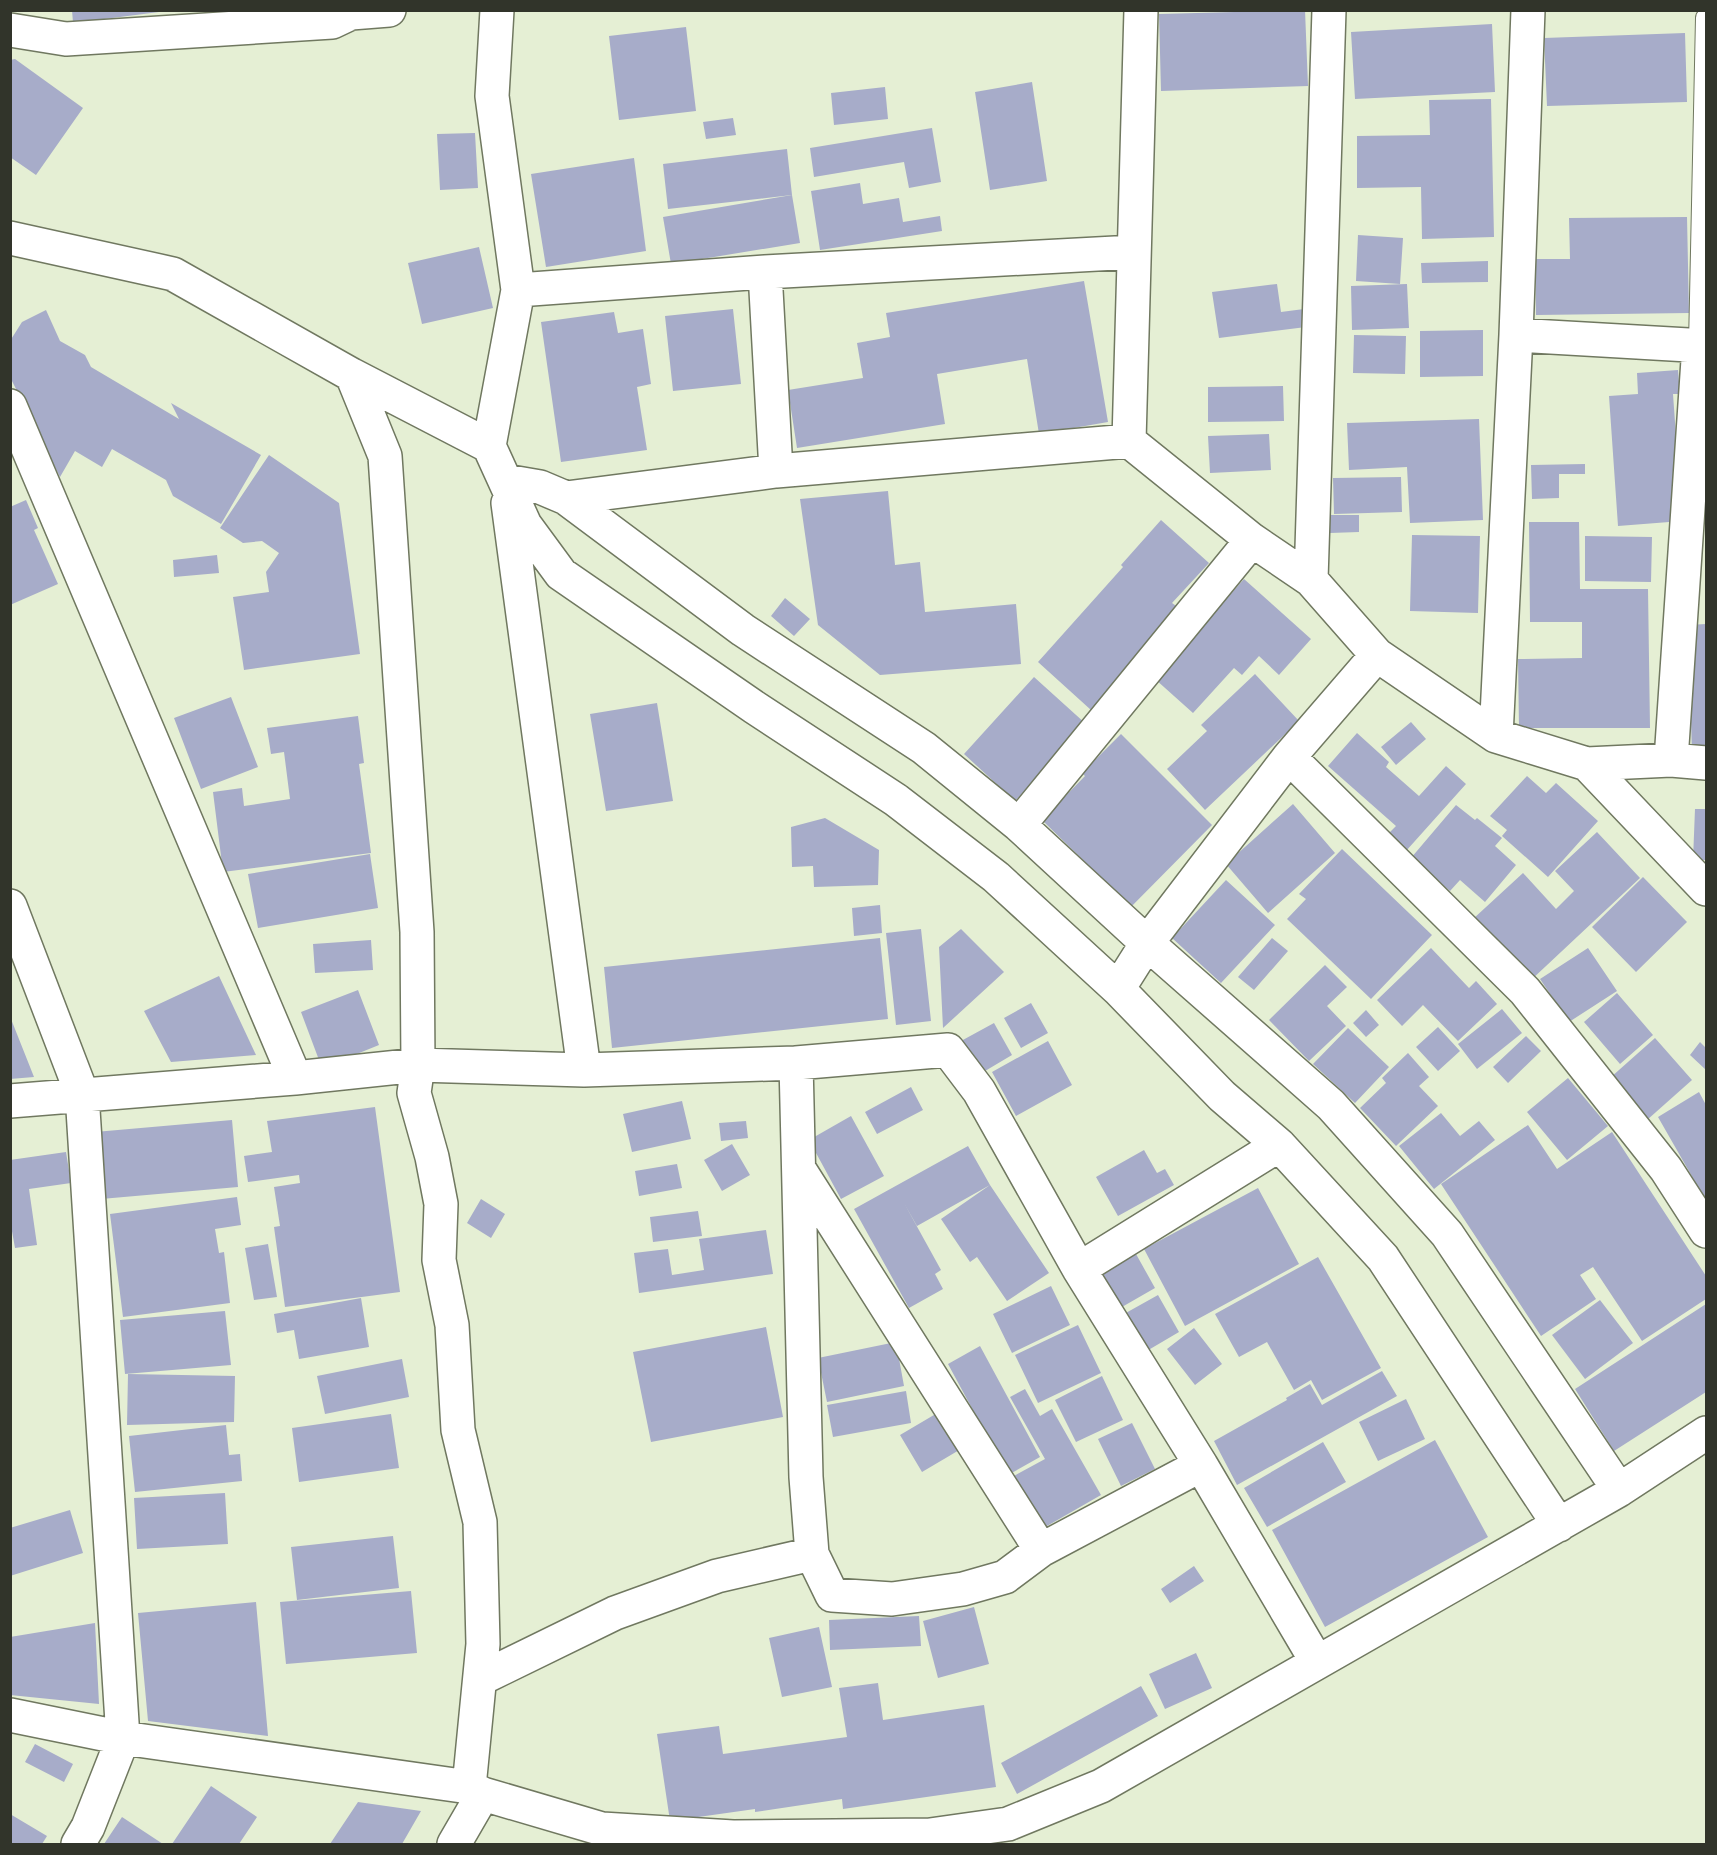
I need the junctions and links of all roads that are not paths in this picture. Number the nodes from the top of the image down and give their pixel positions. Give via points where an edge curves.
1 (389, 10) edge
2 (497, 10) edge
3 (1141, 10) edge
4 (1329, 10) edge
5 (1528, 10) edge
6 (351, 12) edge
7 (1707, 18) edge
8 (10, 30) edge
9 (10, 238) edge
10 (1134, 252) junction
11 (765, 272) junction
12 (518, 290) junction
13 (1516, 335) junction
14 (1703, 346) edge
15 (352, 375) junction
16 (10, 406) edge
17 (1129, 441) junction
18 (489, 446) junction
19 (777, 471) junction
20 (505, 481) junction
21 (566, 498) junction
22 (1252, 540) junction
23 (1311, 580) junction
24 (1377, 656) junction
25 (1496, 736) junction
26 (1289, 757) junction
27 (1671, 760) junction
28 (1707, 763) edge
29 (1587, 765) junction
30 (1019, 825) junction
31 (1707, 889) edge
32 (10, 906) edge
33 (1148, 943) junction
34 (1118, 989) junction
35 (796, 1063) junction
36 (418, 1065) junction
37 (584, 1070) junction
38 (295, 1078) junction
39 (82, 1094) junction
40 (10, 1101) edge
41 (1279, 1145) junction
42 (798, 1167) junction
43 (1707, 1231) edge
44 (1079, 1269) junction
45 (1707, 1433) edge
46 (1201, 1465) junction
47 (1619, 1490) junction
48 (1559, 1525) junction
49 (1041, 1550) junction
50 (812, 1554) junction
51 (1317, 1662) junction
52 (480, 1679) junction
53 (10, 1715) edge
54 (123, 1738) junction
55 (476, 1790) junction
56 (78, 1845) edge
57 (454, 1845) edge

1 - 6 street
2 - 12 street via 492,96
3 - 10 street
4 - 23 street
5 - 13 street
6 - 8 street via 332,22 66,39
7 - 14 lane
9 - 15 street via 173,274
10 - 11 street
10 - 17 street
11 - 12 street
11 - 19 street
12 - 18 street
13 - 14 street
13 - 25 street
14 - 27 street
15 - 18 street
15 - 36 street via 385,456 417,932
16 - 38 street
17 - 19 street
17 - 22 street
18 - 20 street
19 - 21 street
20 - 21 street via 540,487
20 - 34 street via 525,525 561,574 896,800 996,877
20 - 37 street
21 - 30 street via 743,630 924,748
22 - 23 street
22 - 30 street
23 - 24 street
24 - 25 street
24 - 26 street
25 - 29 street
26 - 33 street
26 - 43 street via 1525,991 1666,1168
27 - 28 street
27 - 29 street
29 - 31 street
30 - 33 street
32 - 39 street
33 - 34 street
33 - 47 street via 1331,1106 1447,1234
34 - 41 street via 1222,1096
35 - 37 street
35 - 42 street
35 - 44 street via 948,1050 979,1091
36 - 37 street
36 - 38 street
36 - 52 street via 414,1093 441,1204 438,1260 452,1325 458,1430 480,1522
38 - 39 street
39 - 40 street
39 - 54 street
41 - 44 street
41 - 48 street via 1383,1258
42 - 49 street
42 - 50 street via 806,1477
44 - 46 street
45 - 47 street
46 - 49 street
46 - 51 street
47 - 48 street
48 - 51 street
49 - 50 street via 1005,1577 963,1589 892,1599 832,1595
50 - 52 street via 717,1576 615,1613
51 - 55 street via 1101,1786 1008,1824 930,1835 732,1837 602,1829
52 - 55 street
53 - 54 street
54 - 55 street
54 - 56 street
55 - 57 street

